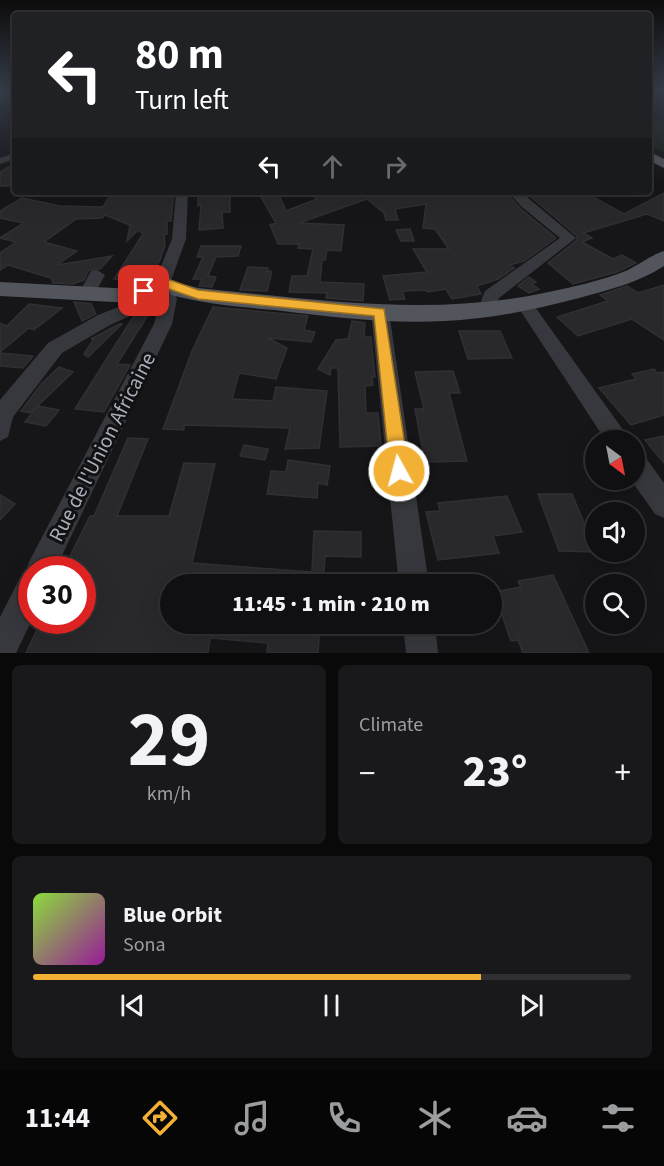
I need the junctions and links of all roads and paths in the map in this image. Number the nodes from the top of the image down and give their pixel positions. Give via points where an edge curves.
1 (182, 195) edge
2 (516, 195) edge
3 (661, 264) edge
4 (0, 289) edge
5 (167, 291) junction
6 (524, 304) junction
7 (487, 309) junction
8 (380, 312) junction
9 (0, 430) edge
10 (611, 430) edge
11 (645, 478) edge
12 (664, 505) edge
13 (47, 556) edge
14 (413, 574) edge
15 (18, 615) edge
16 (420, 634) edge
17 (0, 650) edge
18 (422, 653) edge

1 - 5 street
2 - 7 street via 569,238 491,295
3 - 6 main road via 610,284
4 - 5 main road via 92,284 130,295
5 - 8 main road
5 - 9 street via 56,348 2,414
5 - 13 street, Rue de l'Union Africaine via 163,324
6 - 7 main road
6 - 10 street
7 - 8 main road via 422,314
8 - 14 street
11 - 12 street
15 - 17 street
16 - 18 street

